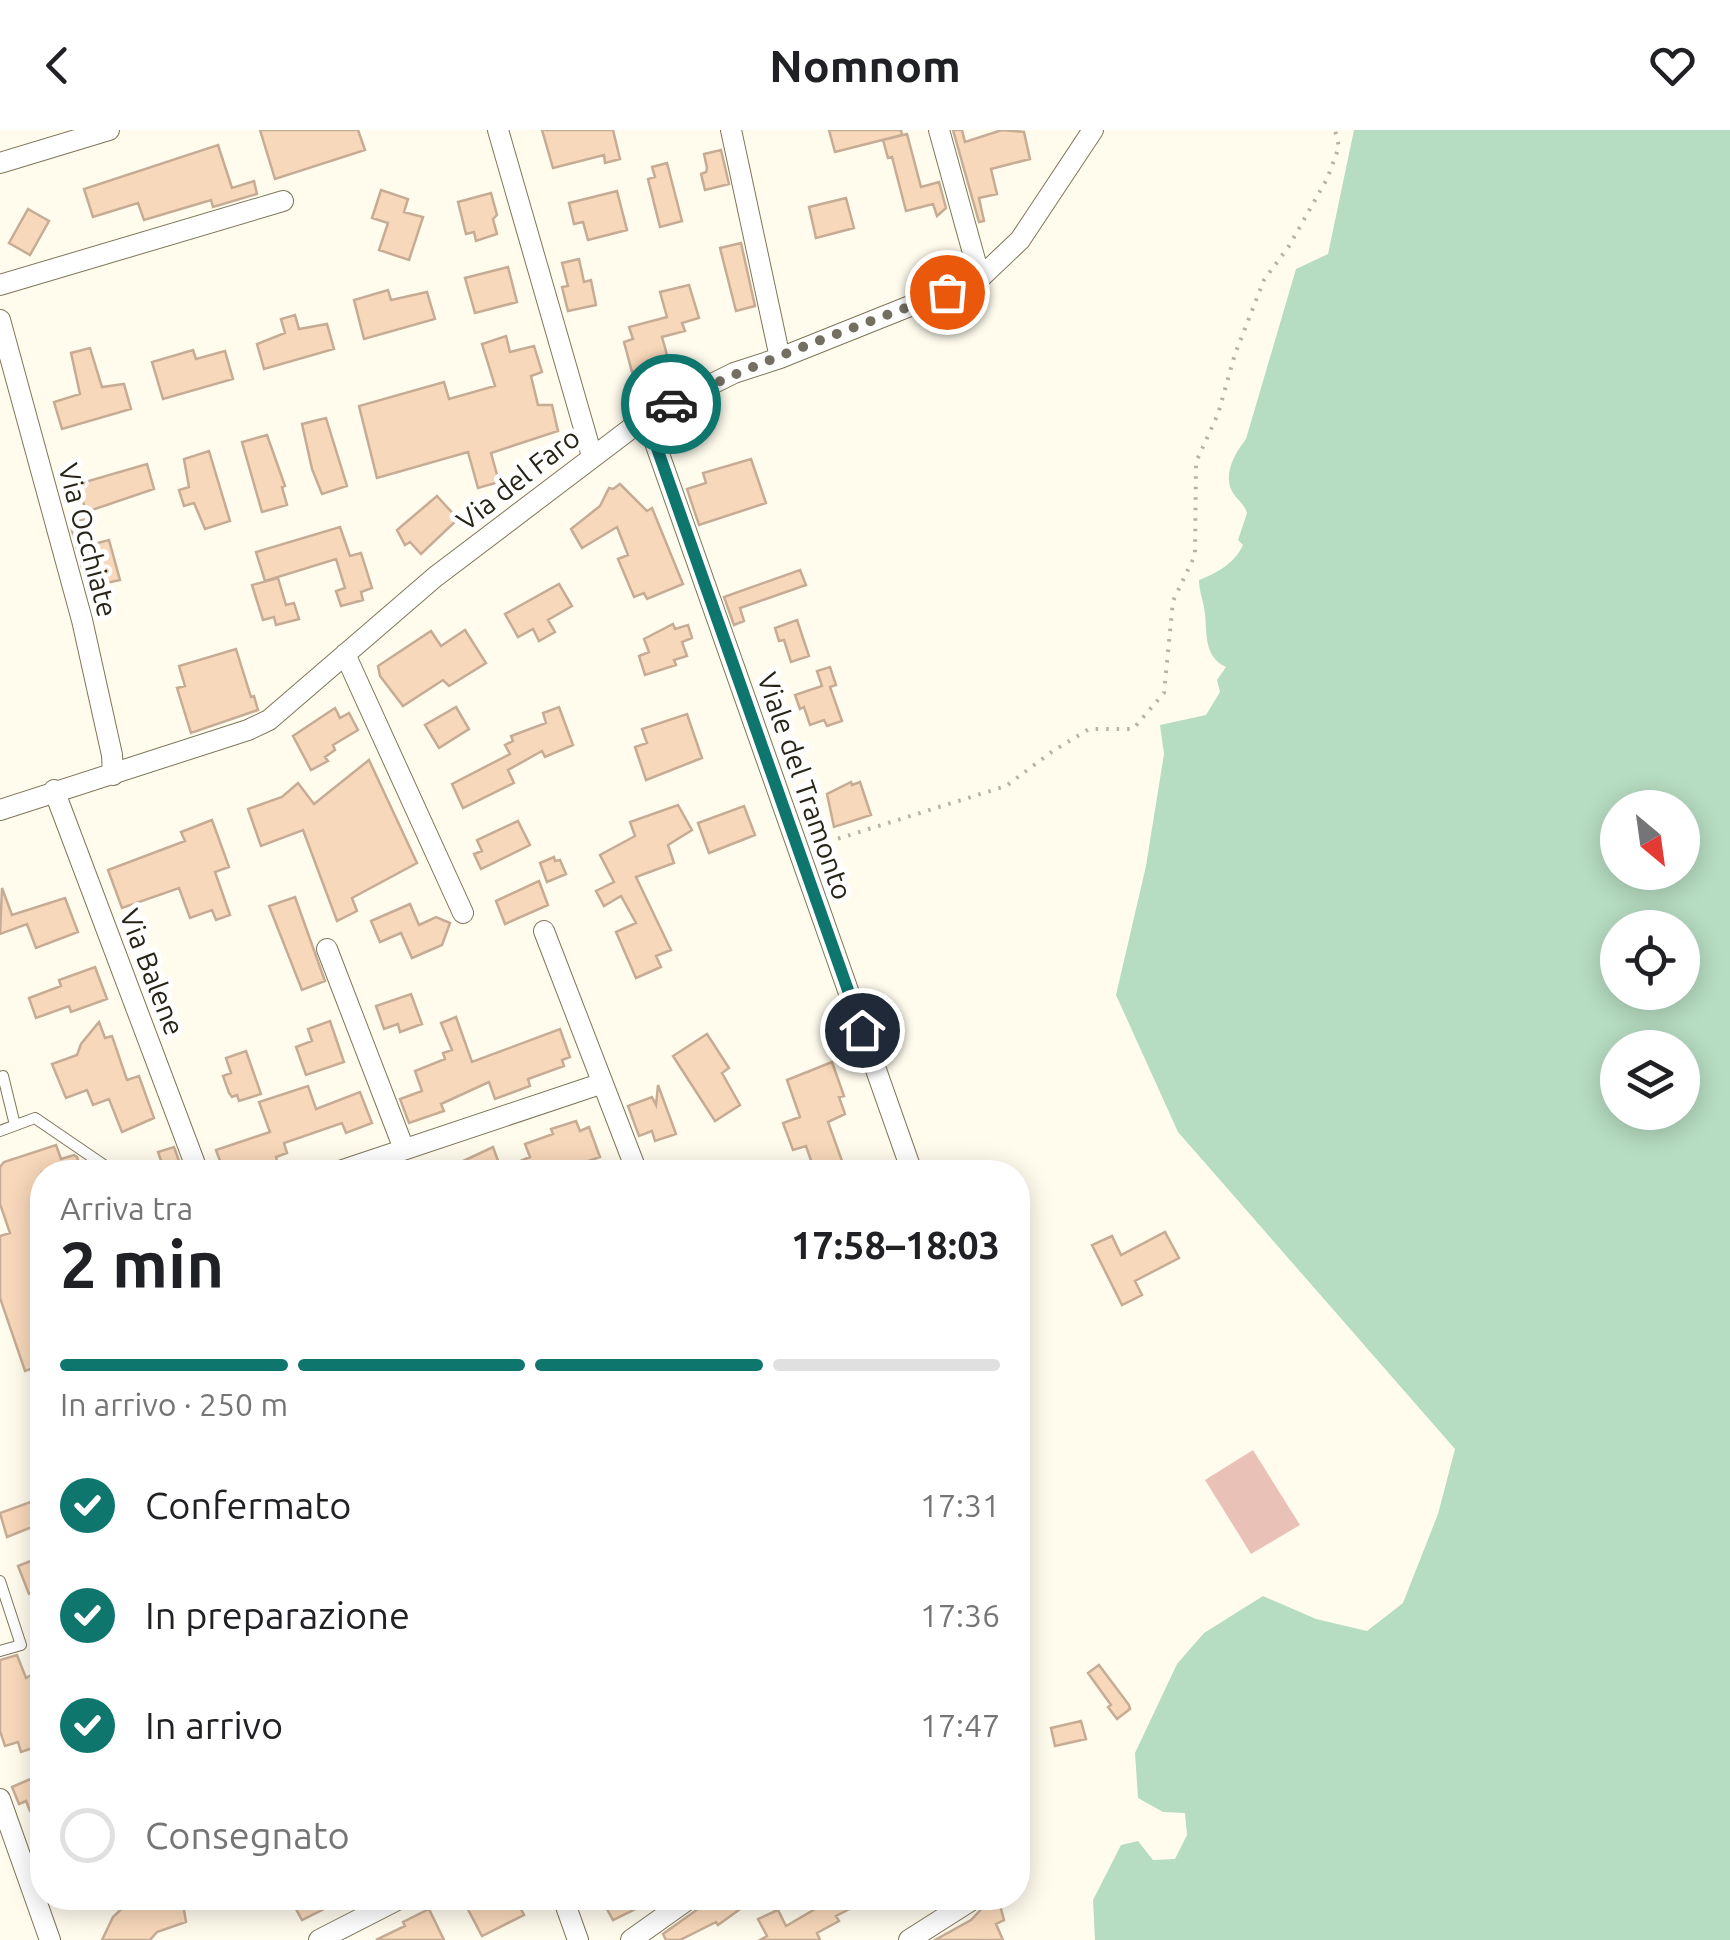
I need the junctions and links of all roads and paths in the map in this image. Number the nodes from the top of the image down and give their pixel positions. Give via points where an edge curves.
1 (109, 130) edge
2 (498, 130) edge
3 (732, 130) edge
4 (939, 130) edge
5 (1093, 130) edge
6 (1335, 130) edge
7 (0, 163) edge
8 (284, 201) dead end
9 (980, 278) junction
10 (0, 285) edge
11 (0, 320) edge
12 (780, 358) junction
13 (646, 417) junction
14 (592, 456) junction
15 (345, 654) junction
16 (113, 775) junction
17 (54, 790) junction
18 (0, 810) edge
19 (799, 851) junction
20 (463, 913) dead end
21 (544, 931) dead end
22 (327, 949) dead end
23 (3, 1076) dead end
24 (600, 1084) junction
25 (15, 1125) junction
26 (0, 1131) edge
27 (404, 1150) junction
28 (96, 1160) edge
29 (193, 1160) edge
30 (374, 1160) edge
31 (632, 1160) edge
32 (908, 1160) edge
33 (0, 1582) edge
34 (0, 1652) edge
35 (0, 1799) edge
36 (30, 1884) edge
37 (39, 1910) edge
38 (378, 1910) edge
39 (567, 1910) edge
40 (673, 1910) edge
41 (956, 1910) edge
42 (50, 1940) edge
43 (319, 1940) edge
44 (578, 1940) edge
45 (631, 1940) edge
46 (909, 1940) edge

1 - 7 street
2 - 14 street
3 - 12 street
4 - 9 street
5 - 9 street, Via del Faro via 1020,240
6 - 19 path via 1339,147 1328,180 1264,280 1196,462 1195,555 1173,601 1164,694 1133,728 1089,729 1006,786
8 - 10 street
9 - 12 street, Via del Faro
11 - 16 street, Via Occhiate via 82,620
12 - 13 street, Via del Faro
13 - 14 street, Via del Faro
13 - 19 street, Viale del Tramonto
14 - 15 street, Via del Faro
15 - 16 street, Via del Faro via 258,725
15 - 20 street
16 - 17 street, Via del Faro
17 - 18 street, Via del Faro
17 - 29 street, Via Balene
19 - 32 street, Viale del Tramonto
21 - 24 street
22 - 27 street
23 - 25 lane
24 - 27 street
24 - 31 street
25 - 26 lane
25 - 28 lane via 35,1118
27 - 30 street
33 - 34 lane via 21,1644
35 - 36 street
37 - 42 street
38 - 43 street
39 - 44 street
40 - 45 street
41 - 46 street

